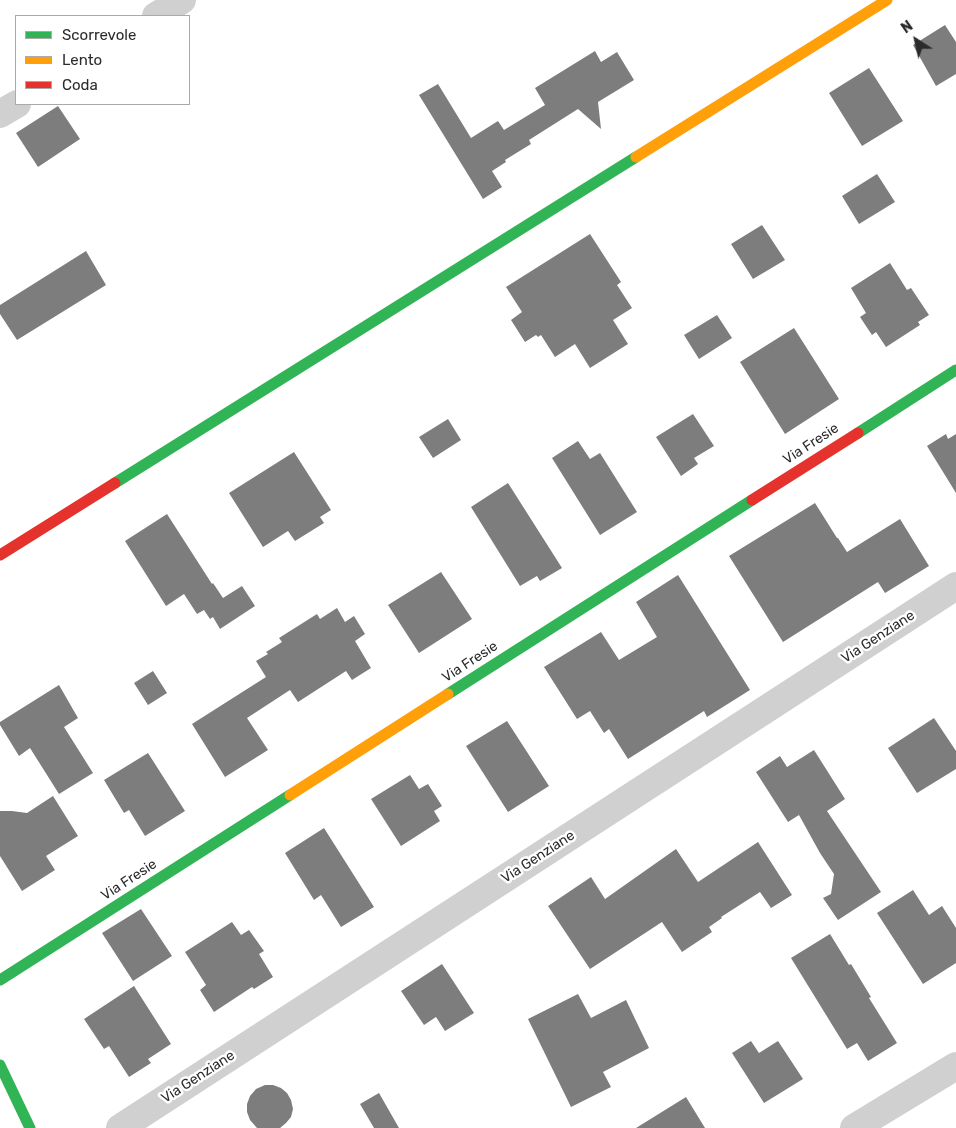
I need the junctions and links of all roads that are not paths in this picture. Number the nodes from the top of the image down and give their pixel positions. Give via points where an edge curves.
1 (182, 0) edge
2 (887, 0) edge
3 (158, 15) edge
4 (15, 105) edge
5 (0, 114) edge
6 (956, 370) edge
7 (0, 555) edge
8 (956, 586) edge
9 (0, 980) edge
10 (0, 1065) edge
11 (956, 1066) edge
12 (30, 1128) edge
13 (120, 1128) edge
14 (854, 1128) edge

1 - 3 street
2 - 7 street
4 - 5 street
6 - 9 street, Via Fresie
8 - 13 street, Via Genziane
10 - 12 street
11 - 14 street

